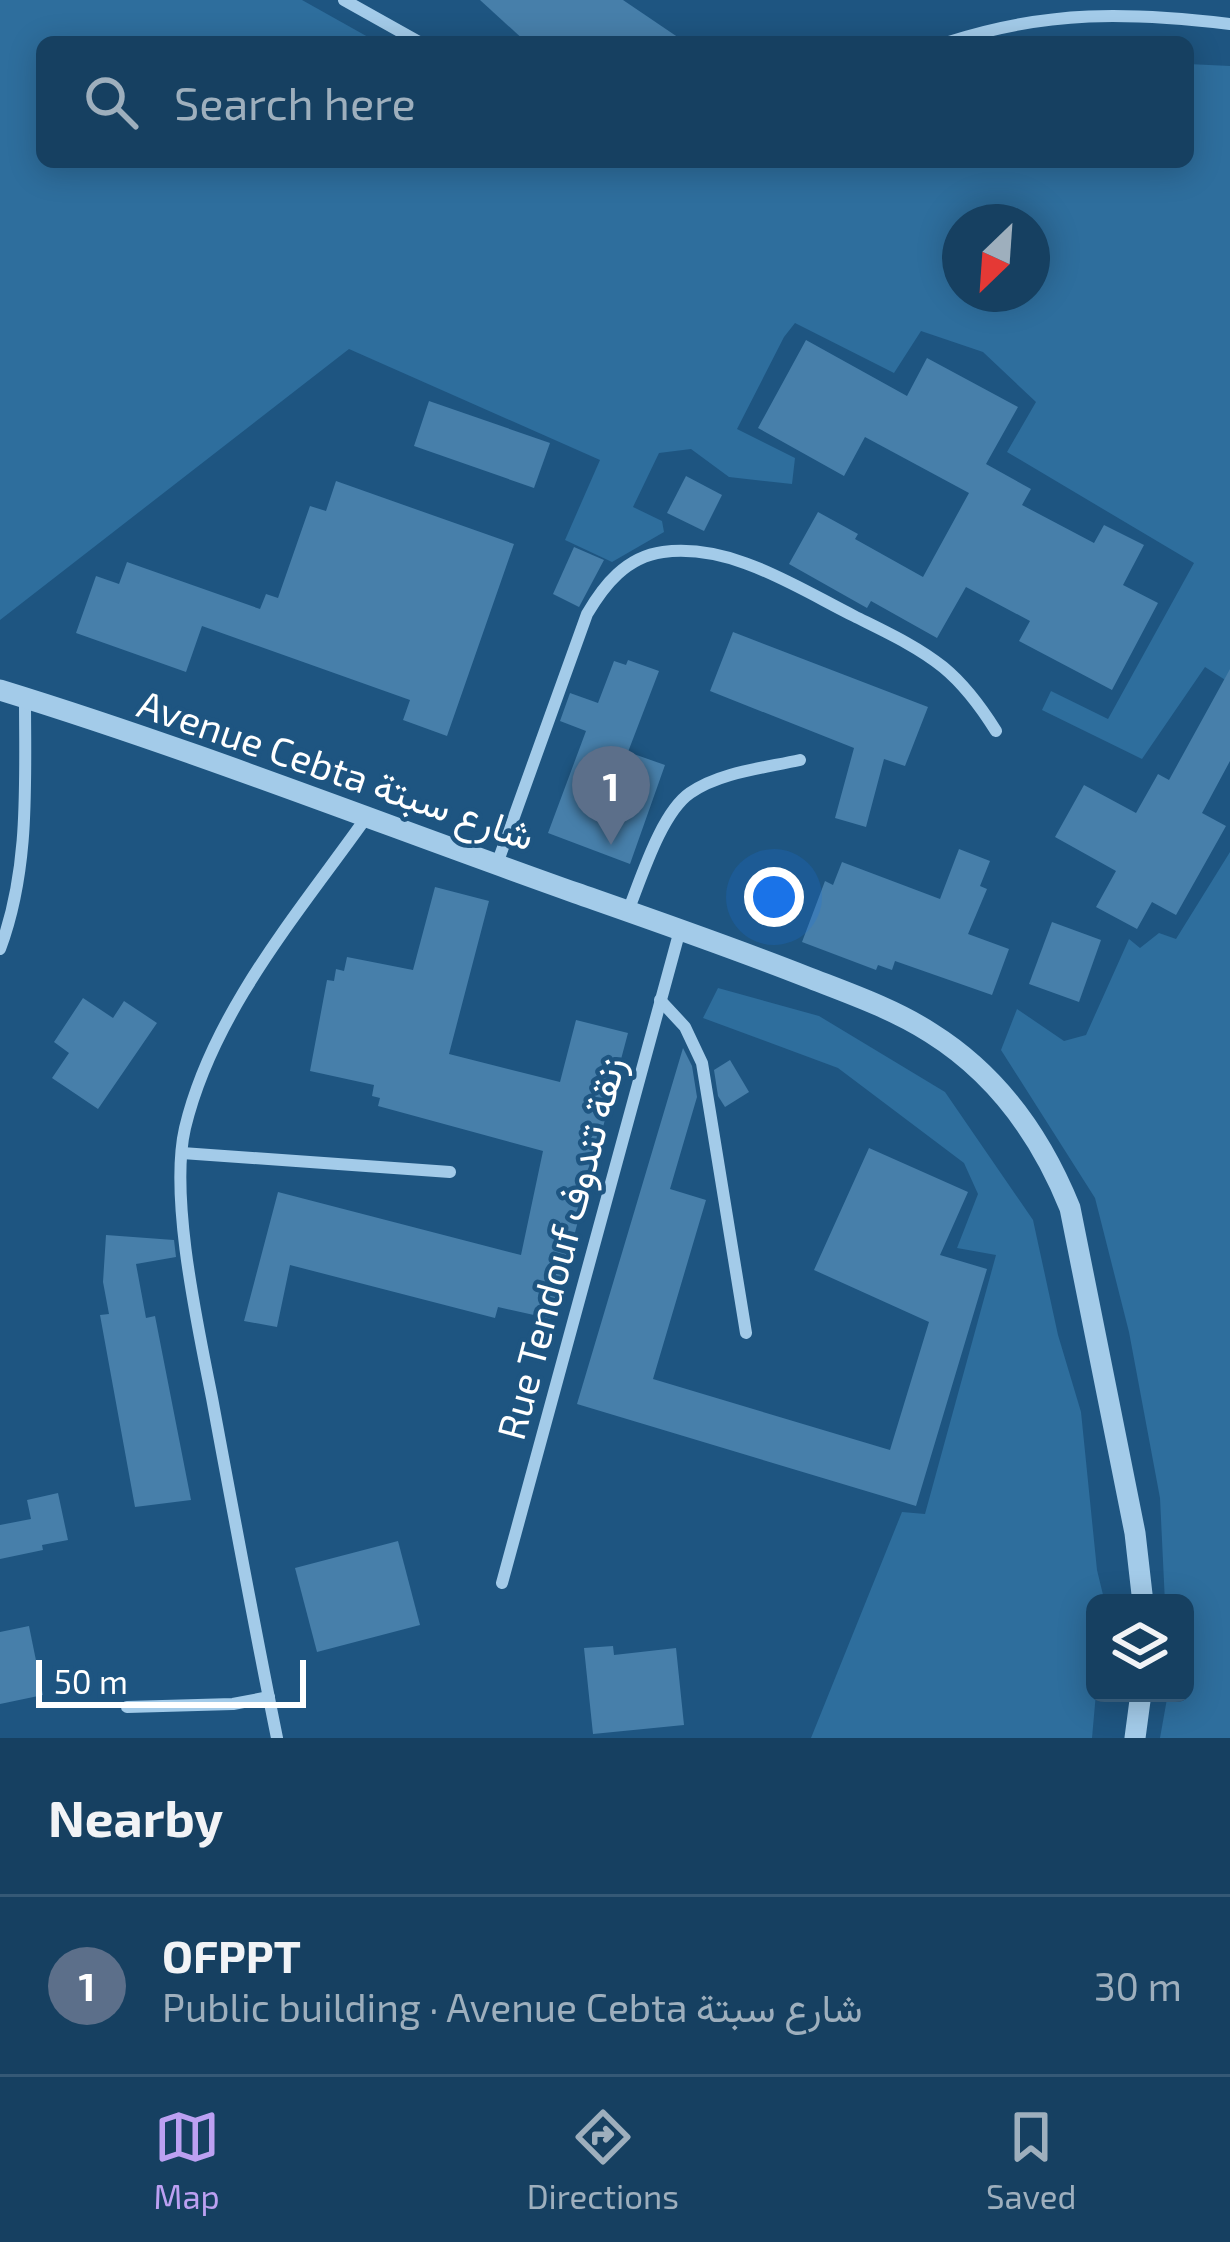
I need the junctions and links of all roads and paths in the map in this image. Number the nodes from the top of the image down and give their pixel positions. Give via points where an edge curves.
1 (344, 0) edge
2 (1230, 24) edge
3 (408, 36) edge
4 (975, 36) edge
5 (0, 690) edge
6 (25, 698) junction
7 (996, 731) dead end
8 (800, 760) dead end
9 (369, 814) junction
10 (497, 864) junction
11 (628, 911) junction
12 (680, 930) junction
13 (0, 949) edge
14 (660, 1000) junction
15 (182, 1153) junction
16 (450, 1172) dead end
17 (746, 1333) dead end
18 (502, 1583) dead end
19 (1142, 1594) edge
20 (269, 1697) junction
21 (1141, 1702) edge
22 (127, 1708) dead end
23 (277, 1738) edge
24 (1135, 1738) edge

1 - 3 street
2 - 4 street via 1096,13
5 - 6 street, Avenue Cebta شارع سبتة
6 - 9 street, Avenue Cebta شارع سبتة
6 - 13 street via 22,850
7 - 10 street via 942,666 785,581 721,557 646,556 606,584 586,614
8 - 11 street via 691,792 669,816
9 - 10 street, Avenue Cebta شارع سبتة
9 - 15 street via 226,1027 194,1097
10 - 11 street, Avenue Cebta شارع سبتة
11 - 12 street, Avenue Cebta شارع سبتة
12 - 14 street, Rue Tendouf زنقة تندوف
12 - 19 street, Avenue Cebta شارع سبتة via 929,1031 1001,1089 1021,1116 1058,1178 1079,1246
14 - 17 street via 702,1063
14 - 18 street, Rue Tendouf زنقة تندوف
15 - 16 street
15 - 20 street via 196,1316
20 - 22 street
20 - 23 street
21 - 24 street

